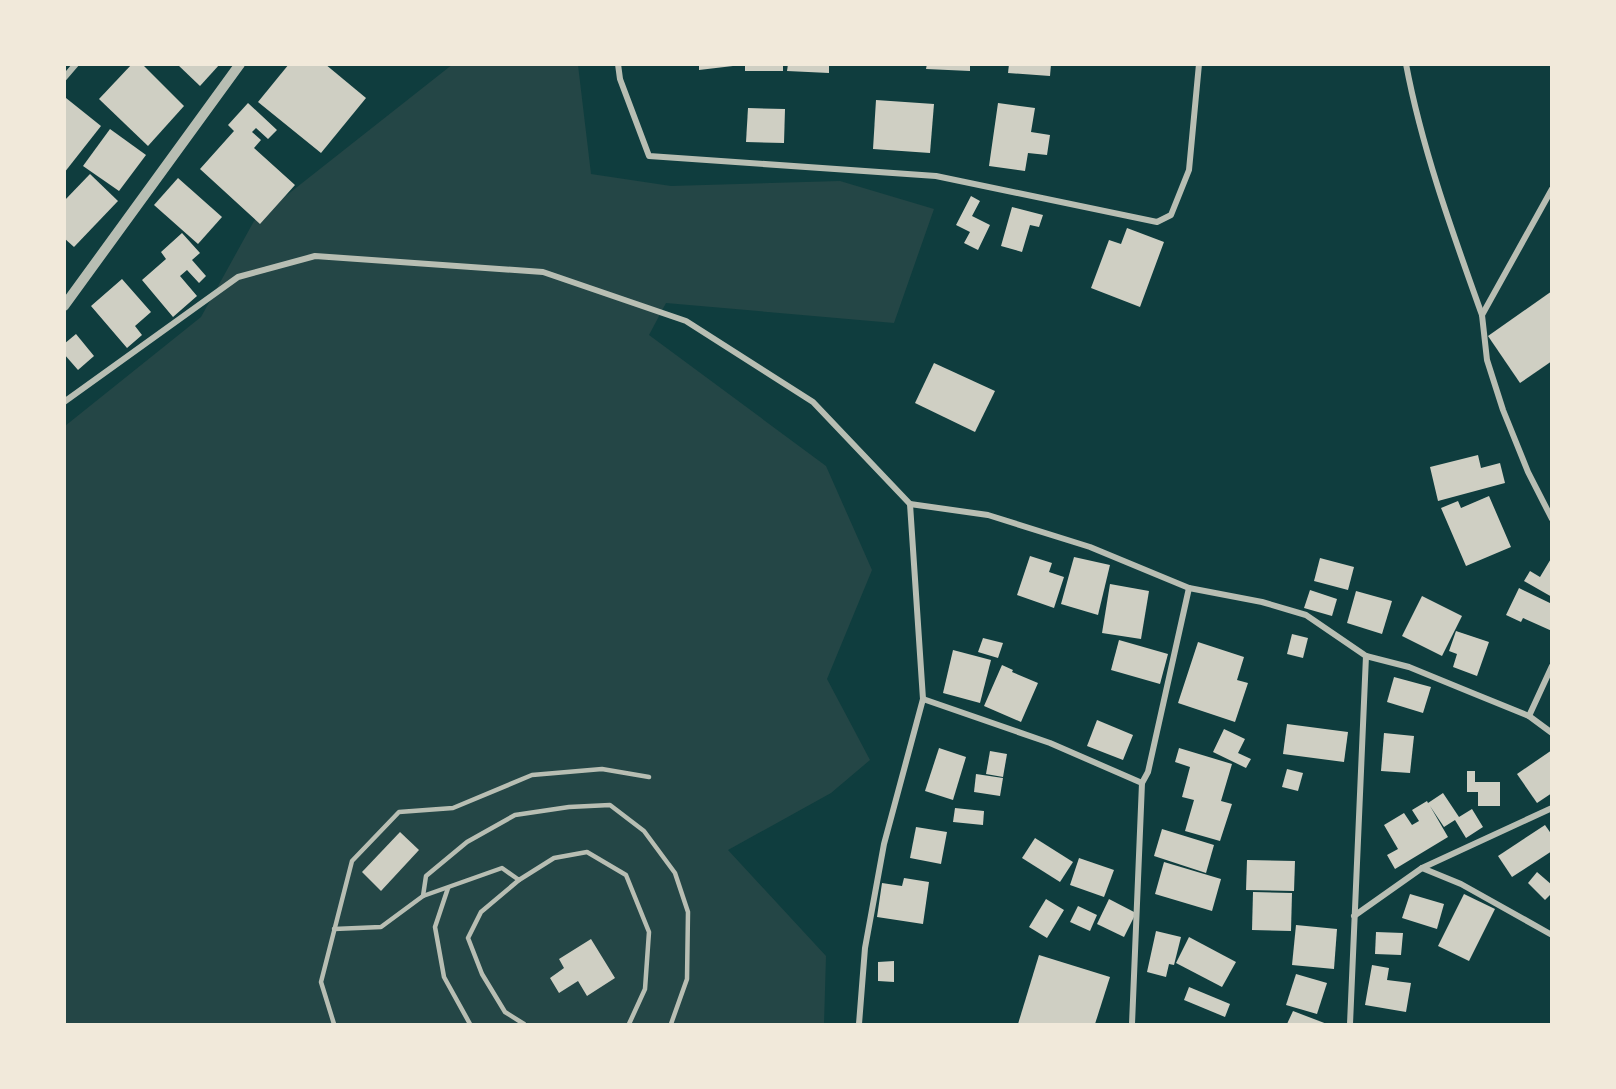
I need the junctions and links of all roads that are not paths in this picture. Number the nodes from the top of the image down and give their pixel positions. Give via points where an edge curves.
1 (76, 64) edge
2 (240, 64) edge
3 (618, 64) edge
4 (1199, 64) edge
5 (1406, 64) edge
6 (64, 78) edge
7 (1551, 189) edge
8 (64, 306) edge
9 (1482, 315) junction
10 (64, 402) edge
11 (910, 504) junction
12 (1551, 519) edge
13 (1188, 588) junction
14 (1366, 656) junction
15 (1551, 666) edge
16 (923, 699) junction
17 (1529, 716) junction
18 (1551, 733) edge
19 (649, 777) dead end
20 (1142, 783) junction
21 (1551, 808) edge
22 (1422, 868) junction
23 (519, 880) junction
24 (448, 888) junction
25 (423, 896) junction
26 (1354, 916) junction
27 (334, 929) junction
28 (1551, 935) edge
29 (334, 1024) edge
30 (470, 1024) edge
31 (524, 1024) edge
32 (629, 1024) edge
33 (671, 1024) edge
34 (859, 1024) edge
35 (1132, 1024) edge
36 (1350, 1024) edge

1 - 6 street
2 - 8 street
3 - 4 street via 649,156 936,176 1157,222 1171,215 1189,170
5 - 9 street via 1413,102
7 - 9 street
9 - 12 street via 1487,360 1503,410
10 - 11 street via 238,277 315,256 543,272 696,327 813,402
11 - 13 street via 988,515 1090,547
11 - 16 street
13 - 14 street via 1306,615
13 - 20 street via 1148,772
14 - 17 street via 1409,666
14 - 26 street
15 - 17 street
16 - 20 street via 1050,743
16 - 34 street via 884,844 865,948
17 - 18 street
19 - 27 lane via 602,769 532,775 453,808 399,812 352,861
20 - 35 street
21 - 22 street
22 - 26 street
22 - 28 street via 1461,884
23 - 24 lane via 502,868
23 - 31 lane via 482,912 468,938 482,974 505,1012
23 - 32 lane via 554,858 587,852 626,875 649,932 645,989
24 - 25 lane
24 - 30 lane via 435,927 444,977
25 - 27 lane via 381,927
25 - 33 lane via 426,876 468,842 515,815 610,805 644,831 675,873 688,912 687,979
26 - 36 street
27 - 29 lane via 321,982

